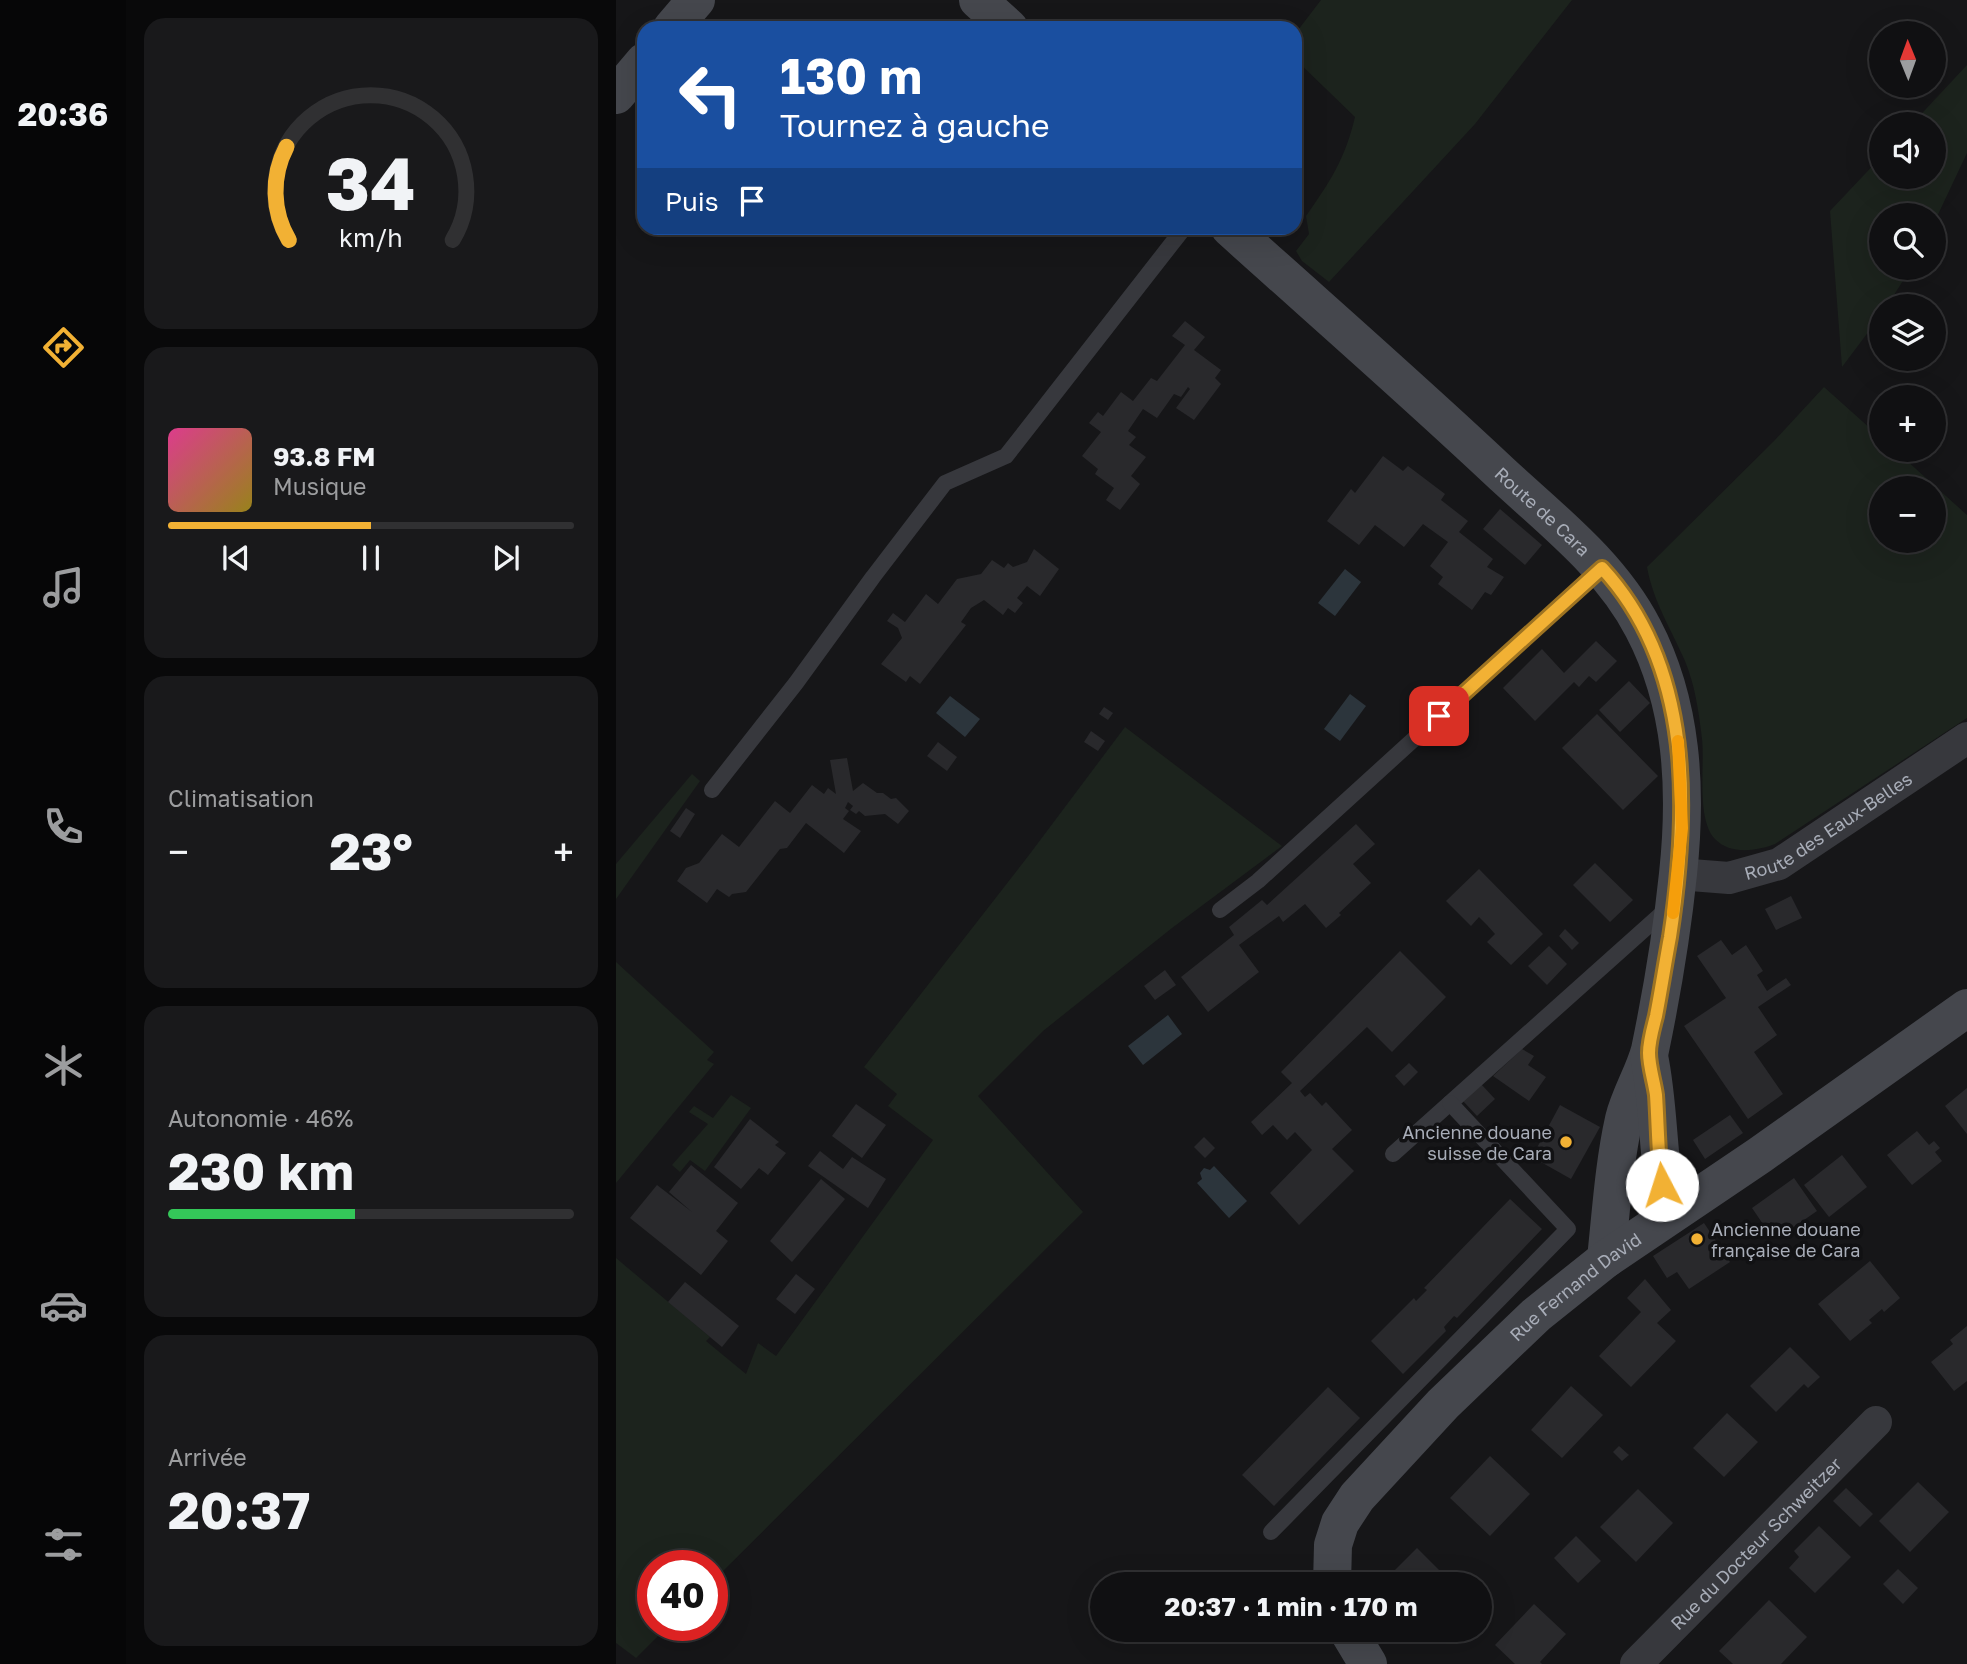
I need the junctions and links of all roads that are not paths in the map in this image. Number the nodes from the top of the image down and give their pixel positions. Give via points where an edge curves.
1 (696, 0) edge
2 (978, 0) edge
3 (678, 21) edge
4 (1001, 21) edge
5 (637, 70) edge
6 (616, 95) edge
7 (1179, 235) edge
8 (1238, 235) edge
9 (1602, 568) junction
10 (1967, 738) edge
11 (712, 790) dead end
12 (1676, 888) junction
13 (1220, 909) dead end
14 (1967, 1008) edge
15 (1649, 1054) junction
16 (1450, 1103) junction
17 (1393, 1154) dead end
18 (1669, 1216) junction
19 (1606, 1259) junction
20 (1876, 1422) dead end
21 (1271, 1532) dead end
22 (1332, 1572) edge
23 (1355, 1642) edge
24 (1368, 1664) edge
25 (1636, 1664) edge

1 - 3 street
2 - 4 street
5 - 6 street
7 - 11 lane via 1006,456 945,483
8 - 9 street, Route de Cara
9 - 12 street, Route de Cara via 1644,630 1674,714 1682,828
9 - 13 lane via 1258,881
10 - 12 street, Route des Eaux-Belles via 1779,864
12 - 15 street, Route de Cara
12 - 16 lane
14 - 18 street, Rue Fernand David
15 - 18 street, Route de Cara via 1660,1177
15 - 19 street, Route de Cara via 1625,1117
16 - 17 lane
16 - 21 lane via 1568,1229
18 - 19 street, Rue Fernand David
19 - 22 street, Rue Fernand David via 1491,1358 1357,1497 1340,1523 1333,1545
20 - 25 street, Rue du Docteur Schweitzer
23 - 24 street

